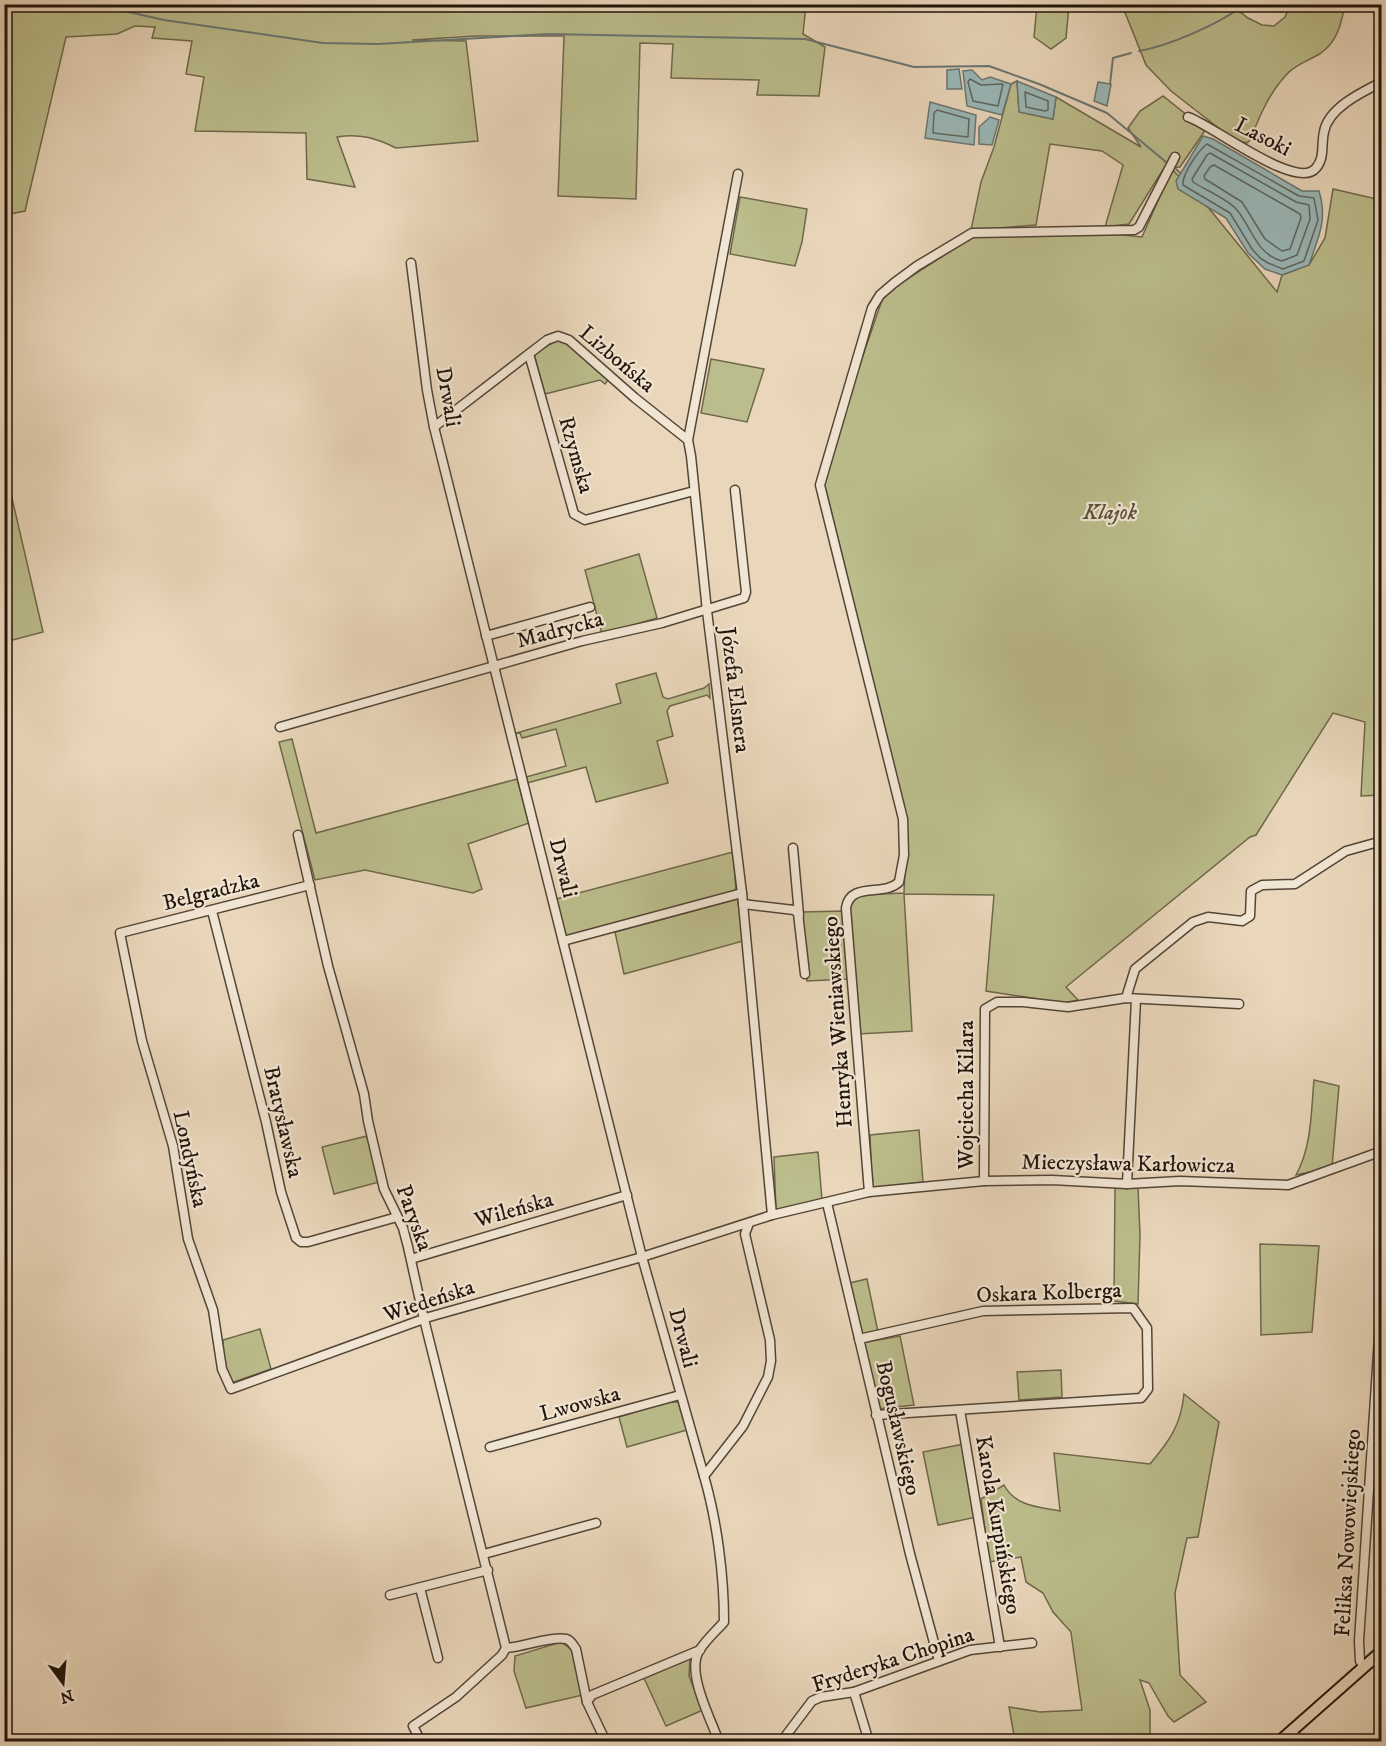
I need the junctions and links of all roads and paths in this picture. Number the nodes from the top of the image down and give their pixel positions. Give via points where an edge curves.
1 (1382, 82) edge
2 (1188, 117) dead end
3 (1175, 157) dead end
4 (738, 174) dead end
5 (411, 263) dead end
6 (529, 354) junction
7 (434, 427) junction
8 (688, 440) junction
9 (735, 489) dead end
10 (694, 491) junction
11 (590, 607) dead end
12 (707, 611) junction
13 (486, 636) junction
14 (493, 667) junction
15 (280, 727) dead end
16 (297, 835) dead end
17 (1382, 841) edge
18 (794, 848) dead end
19 (310, 885) junction
20 (742, 893) junction
21 (743, 904) junction
22 (212, 911) junction
23 (799, 915) junction
24 (120, 933) joint
25 (563, 941) junction
26 (805, 974) dead end
27 (1126, 998) junction
28 (1136, 999) junction
29 (1239, 1004) dead end
30 (1382, 1095) edge
31 (1382, 1149) edge
32 (984, 1181) junction
33 (1127, 1184) junction
34 (869, 1192) junction
35 (627, 1195) junction
36 (827, 1203) junction
37 (772, 1215) junction
38 (397, 1217) junction
39 (749, 1223) junction
40 (642, 1257) junction
41 (411, 1259) junction
42 (1382, 1292) edge
43 (424, 1319) junction
44 (859, 1339) junction
45 (231, 1389) joint
46 (680, 1395) junction
47 (960, 1410) junction
48 (876, 1415) junction
49 (490, 1447) dead end
50 (704, 1476) junction
51 (596, 1523) dead end
52 (484, 1554) junction
53 (488, 1570) junction
54 (420, 1588) junction
55 (390, 1595) dead end
56 (1032, 1643) dead end
57 (1000, 1647) junction
58 (506, 1648) junction
59 (700, 1650) junction
60 (1382, 1651) edge
61 (438, 1658) dead end
62 (939, 1661) junction
63 (1365, 1666) junction
64 (854, 1692) junction
65 (587, 1702) junction
66 (1292, 1730) junction
67 (421, 1742) edge
68 (606, 1742) edge
69 (719, 1742) edge
70 (781, 1742) edge
71 (869, 1742) edge
72 (1279, 1742) edge
73 (1297, 1742) edge

1 - 2 street, Lasoki via 1330,118 1324,128 1320,162 1314,171 1305,174 1269,162
3 - 34 street, Henryka Wieniawskiego via 1134,230 972,233 894,283 872,308 832,440 820,486 903,819 904,855 899,882 890,889 858,892 846,908
4 - 8 street, Józefa Elsnera
5 - 7 street, Drwali
6 - 7 street, Lizbońska
6 - 8 street, Lizbońska via 551,338 566,338
6 - 10 street, Rzymska via 574,514 585,520
7 - 13 street, Drwali
8 - 10 street, Józefa Elsnera
9 - 12 street, Madrycka via 746,596
10 - 12 street, Józefa Elsnera
11 - 13 street
12 - 14 street, Madrycka
12 - 20 street, Józefa Elsnera
13 - 14 street, Drwali
14 - 15 street, Madrycka
14 - 25 street, Drwali
16 - 19 street, Paryska
17 - 27 street via 1346,850 1295,884 1262,885 1251,891 1250,916 1242,921 1208,917 1193,922 1135,969
18 - 23 street
19 - 22 street, Belgradzka
19 - 38 street, Paryska via 364,1094 384,1189
20 - 21 street, Józefa Elsnera
20 - 25 street
21 - 23 street via 794,909
21 - 37 street, Józefa Elsnera
22 - 24 street, Belgradzka
22 - 38 street, Bratysławska via 281,1192 296,1238 308,1242
23 - 26 street
24 - 45 street, Londyńska via 142,1041 172,1146 188,1239 213,1310 222,1370
25 - 35 street, Drwali
27 - 28 street
27 - 32 street, Wojciecha Kilara via 1068,1007 997,1002 985,1009
28 - 29 street
28 - 33 street
30 - 31 street
31 - 33 street, Mieczysława Karłowicza via 1288,1185 1180,1181
32 - 33 street, Mieczysława Karłowicza
32 - 34 street, Mieczysława Karłowicza
34 - 36 street
35 - 40 street, Drwali
35 - 41 street, Wileńska
36 - 37 street
36 - 44 street, Bogusławskiego
37 - 39 street
38 - 41 street, Paryska
39 - 40 street, Wiedeńska
39 - 50 street via 745,1234 770,1340 771,1361 768,1377 743,1426
40 - 43 street, Wiedeńska
40 - 46 street, Drwali
41 - 43 street, Paryska
42 - 63 street, Feliksa Nowowiejskiego via 1359,1641 1360,1661
43 - 45 street, Wiedeńska
43 - 52 street, Paryska
44 - 47 street, Oskara Kolberga via 983,1311 1133,1308 1147,1328 1148,1389 1141,1398
44 - 48 street, Bogusławskiego
46 - 49 street, Lwowska
46 - 50 street, Drwali
47 - 48 street, Oskara Kolberga
47 - 57 street, Karola Kurpińskiego
48 - 62 street, Bogusławskiego
50 - 59 street via 724,1589 724,1622
51 - 52 street
52 - 53 street, Paryska
53 - 54 street
53 - 58 street, Paryska
54 - 55 street
54 - 61 street
56 - 57 street, Fryderyka Chopina
57 - 62 street, Fryderyka Chopina via 970,1650
58 - 65 street via 557,1639 572,1642
58 - 67 street via 461,1693 413,1726
59 - 65 street via 602,1690
59 - 69 street via 694,1662 696,1679
60 - 63 main road
62 - 64 street, Fryderyka Chopina
63 - 66 main road
64 - 70 street, Fryderyka Chopina via 812,1701
64 - 71 street
65 - 68 street
66 - 72 main road
66 - 73 street

